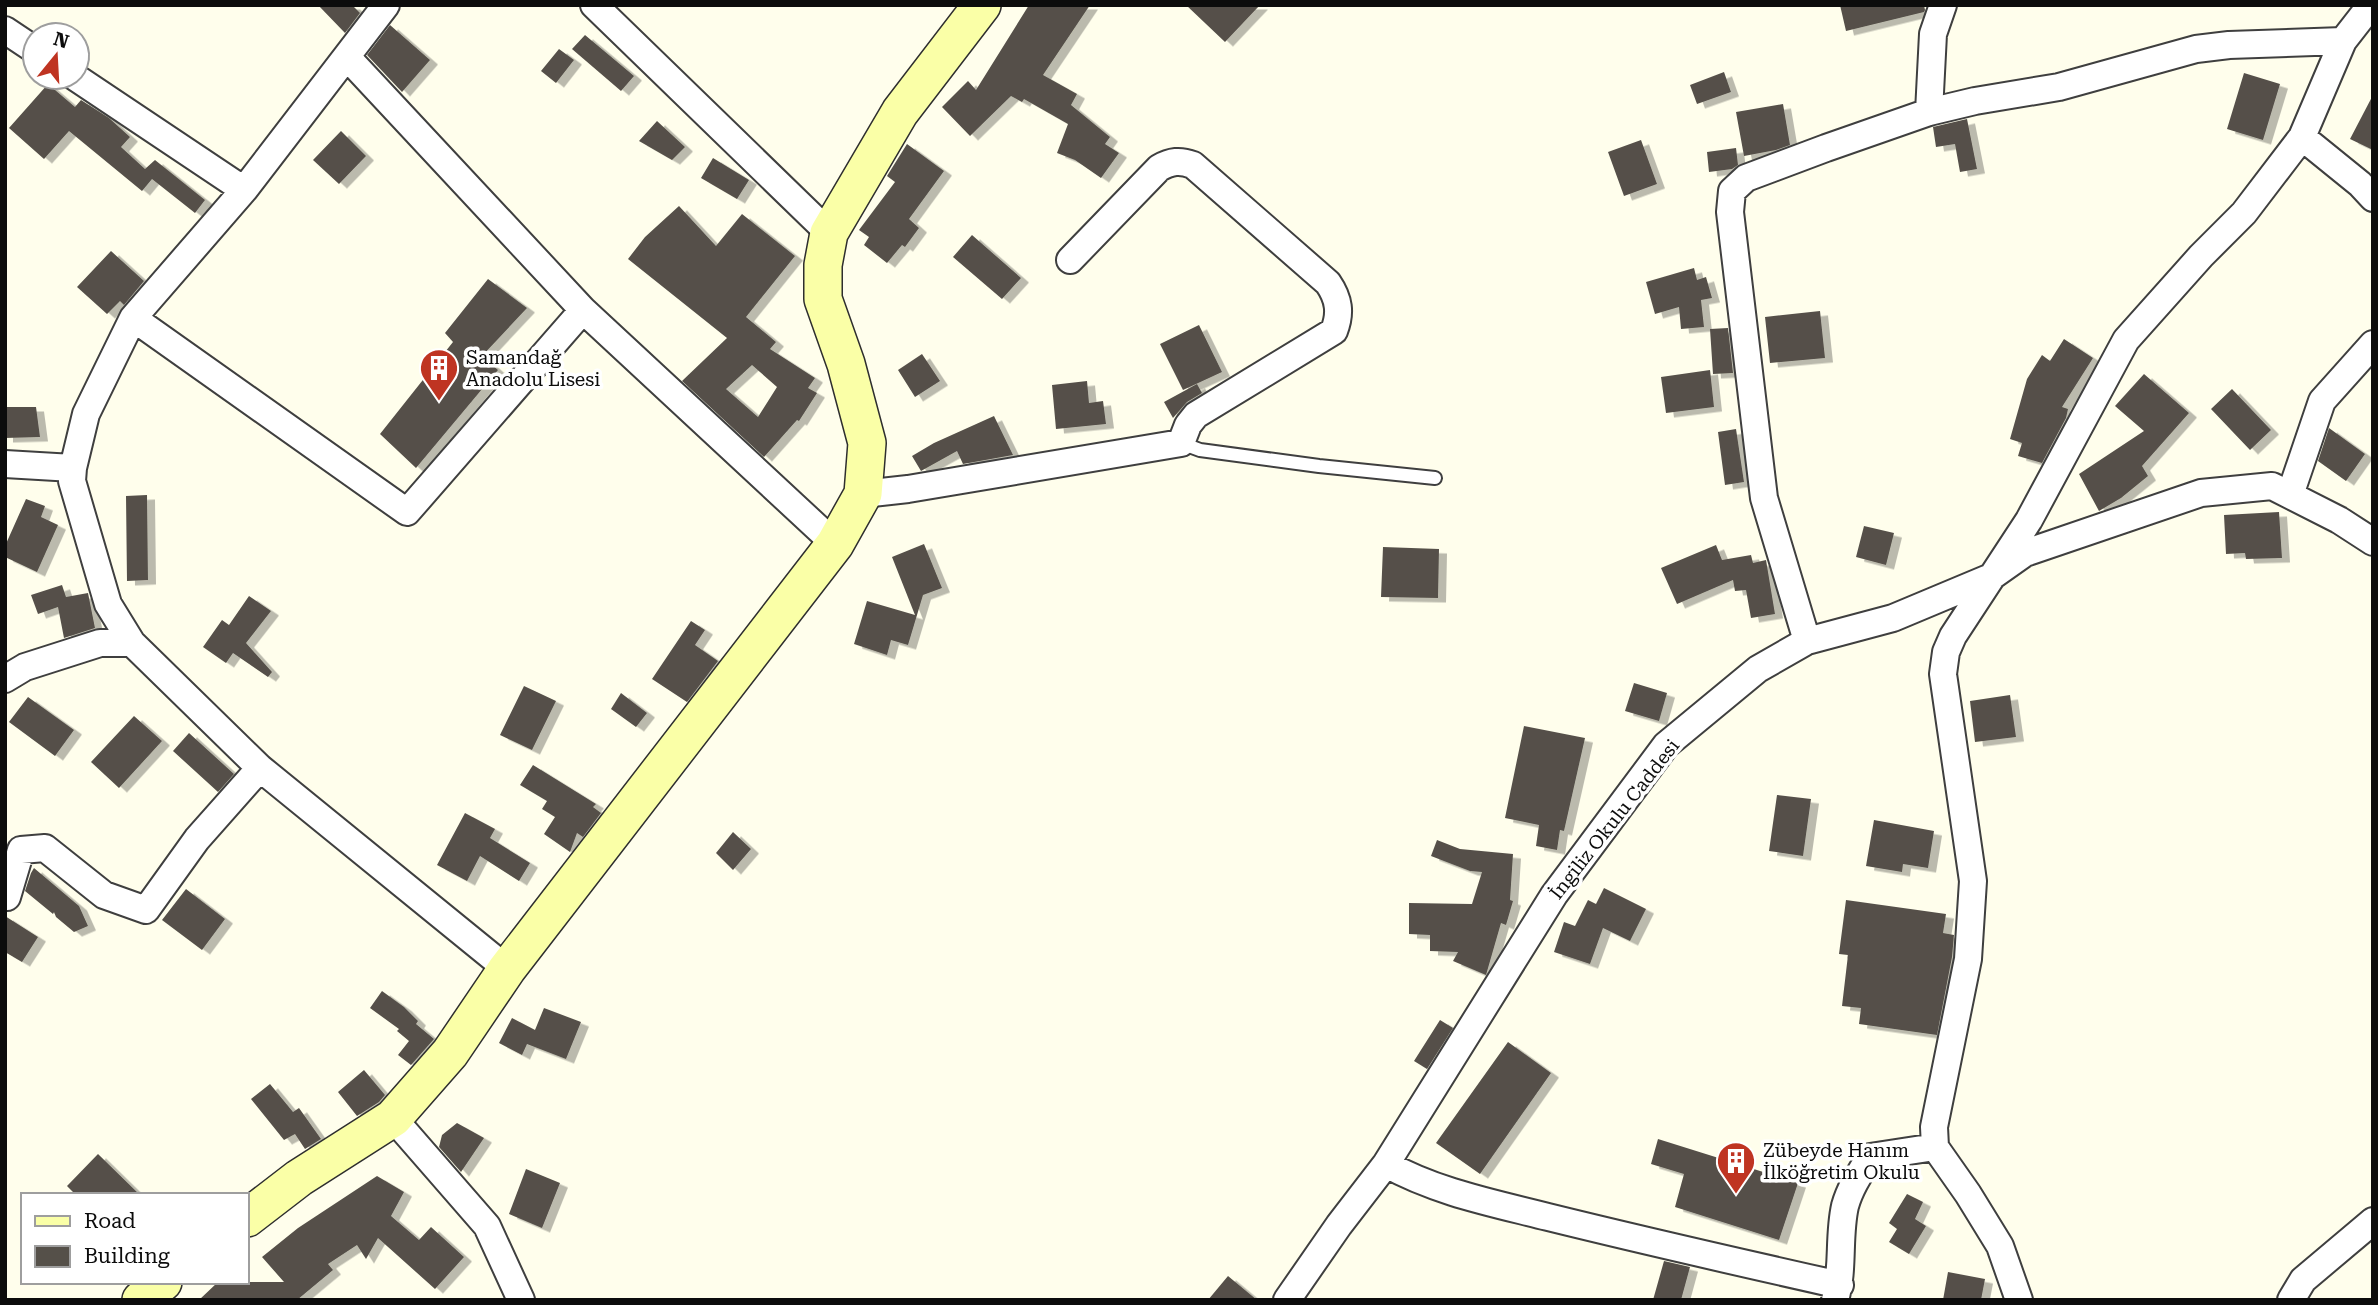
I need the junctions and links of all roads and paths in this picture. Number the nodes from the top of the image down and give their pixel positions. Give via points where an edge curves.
1 (386, 5) edge
2 (594, 5) edge
3 (982, 5) edge
4 (1943, 5) edge
5 (2371, 5) edge
6 (5, 30) edge
7 (21, 41) edge
8 (2343, 41) junction
9 (346, 57) junction
10 (91, 88) edge
11 (1929, 112) junction
12 (2302, 137) junction
13 (244, 190) junction
14 (2373, 198) edge
15 (829, 233) junction
16 (1070, 260) dead end
17 (583, 310) junction
18 (133, 318) junction
19 (2373, 344) edge
20 (1181, 443) junction
21 (5, 464) edge
22 (73, 468) junction
23 (1435, 478) dead end
24 (863, 494) junction
25 (2290, 495) junction
26 (2373, 542) edge
27 (835, 544) junction
28 (1991, 577) junction
29 (1807, 641) junction
30 (132, 643) junction
31 (5, 679) edge
32 (260, 768) junction
33 (7, 897) edge
34 (507, 969) junction
35 (393, 1118) junction
36 (1935, 1147) junction
37 (1386, 1164) junction
38 (248, 1217) edge
39 (2373, 1221) edge
40 (161, 1284) edge
41 (1838, 1292) edge
42 (141, 1300) edge
43 (521, 1300) edge
44 (1287, 1300) edge
45 (2019, 1300) edge
46 (2291, 1300) edge

1 - 9 street
2 - 15 street
3 - 15 street via 900,112
4 - 11 street via 1933,34
5 - 8 street
6 - 7 street
8 - 11 street via 2196,49 2059,87
8 - 12 street
9 - 13 street
9 - 17 street
10 - 13 street
11 - 29 street via 1746,178 1732,191 1730,212 1764,498
12 - 14 street
12 - 28 street via 2244,213 2126,340 2029,520
13 - 18 street
15 - 24 street via 823,299 867,443
16 - 20 street via 1159,168 1179,161 1193,165 1334,292 1339,312 1334,331 1196,415
17 - 18 street via 407,512
17 - 27 street
18 - 22 street via 86,414
19 - 25 street via 2322,401
20 - 23 lane via 1200,450
20 - 24 street
21 - 22 street
22 - 30 street via 72,481 108,604
24 - 27 street
25 - 26 street, İngiliz Okulu Caddesi
25 - 28 street, İngiliz Okulu Caddesi via 2272,486 2201,493 2025,553
27 - 34 street
28 - 29 street, İngiliz Okulu Caddesi via 1893,618
28 - 36 street via 1953,636 1943,674 1973,881 1968,960 1934,1127
29 - 37 street, İngiliz Okulu Caddesi via 1758,669 1666,746 1554,895
30 - 31 street via 100,643 25,667
30 - 32 street
32 - 33 street via 197,839 146,910 104,895 44,848 21,850
32 - 34 street
34 - 35 street via 450,1053
35 - 38 street via 299,1178
35 - 43 street via 487,1226
36 - 41 street via 1870,1157 1845,1208
36 - 45 street via 2000,1246
37 - 41 street via 1450,1192
37 - 44 street, İngiliz Okulu Caddesi
39 - 46 street via 2303,1280
40 - 42 street

